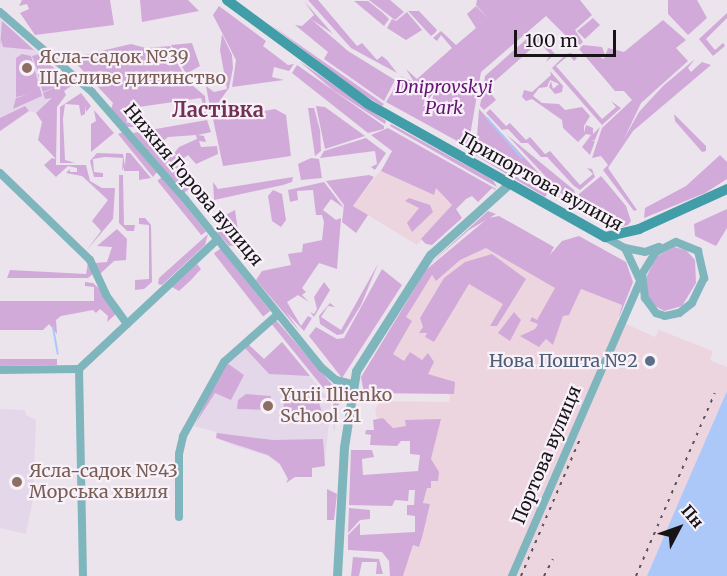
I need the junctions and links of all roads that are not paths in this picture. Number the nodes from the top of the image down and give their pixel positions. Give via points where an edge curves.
1 (227, 0) edge
2 (0, 12) edge
3 (0, 173) edge
4 (510, 183) junction
5 (727, 189) edge
6 (605, 237) junction
7 (218, 239) junction
8 (663, 246) junction
9 (625, 248) junction
10 (641, 284) junction
11 (278, 314) junction
12 (127, 324) junction
13 (79, 369) junction
14 (0, 370) edge
15 (352, 384) junction
16 (179, 517) dead end
17 (82, 576) edge
18 (337, 576) edge
19 (512, 576) edge

1 - 4 main road, Припортова вулиця via 368,104
2 - 7 street, Нижня Горова вулиця via 92,92
3 - 12 street via 90,260 107,298
4 - 6 main road, Припортова вулиця
4 - 15 street via 430,255
5 - 6 main road via 639,229
6 - 9 street, Припортова вулиця
7 - 11 street, Нижня Горова вулиця
7 - 12 street
8 - 9 street via 645,252
8 - 10 street via 645,265
8 - 10 street, Припортова вулиця via 680,242 698,251 704,272 698,294 685,309 665,316 650,307
9 - 10 street, Припортова вулиця
10 - 19 street, Портова вулиця
11 - 15 street, Нижня Горова вулиця via 327,373
11 - 16 street via 224,362 183,436 179,454
12 - 13 street
13 - 14 street
13 - 17 street
15 - 18 street via 344,447

